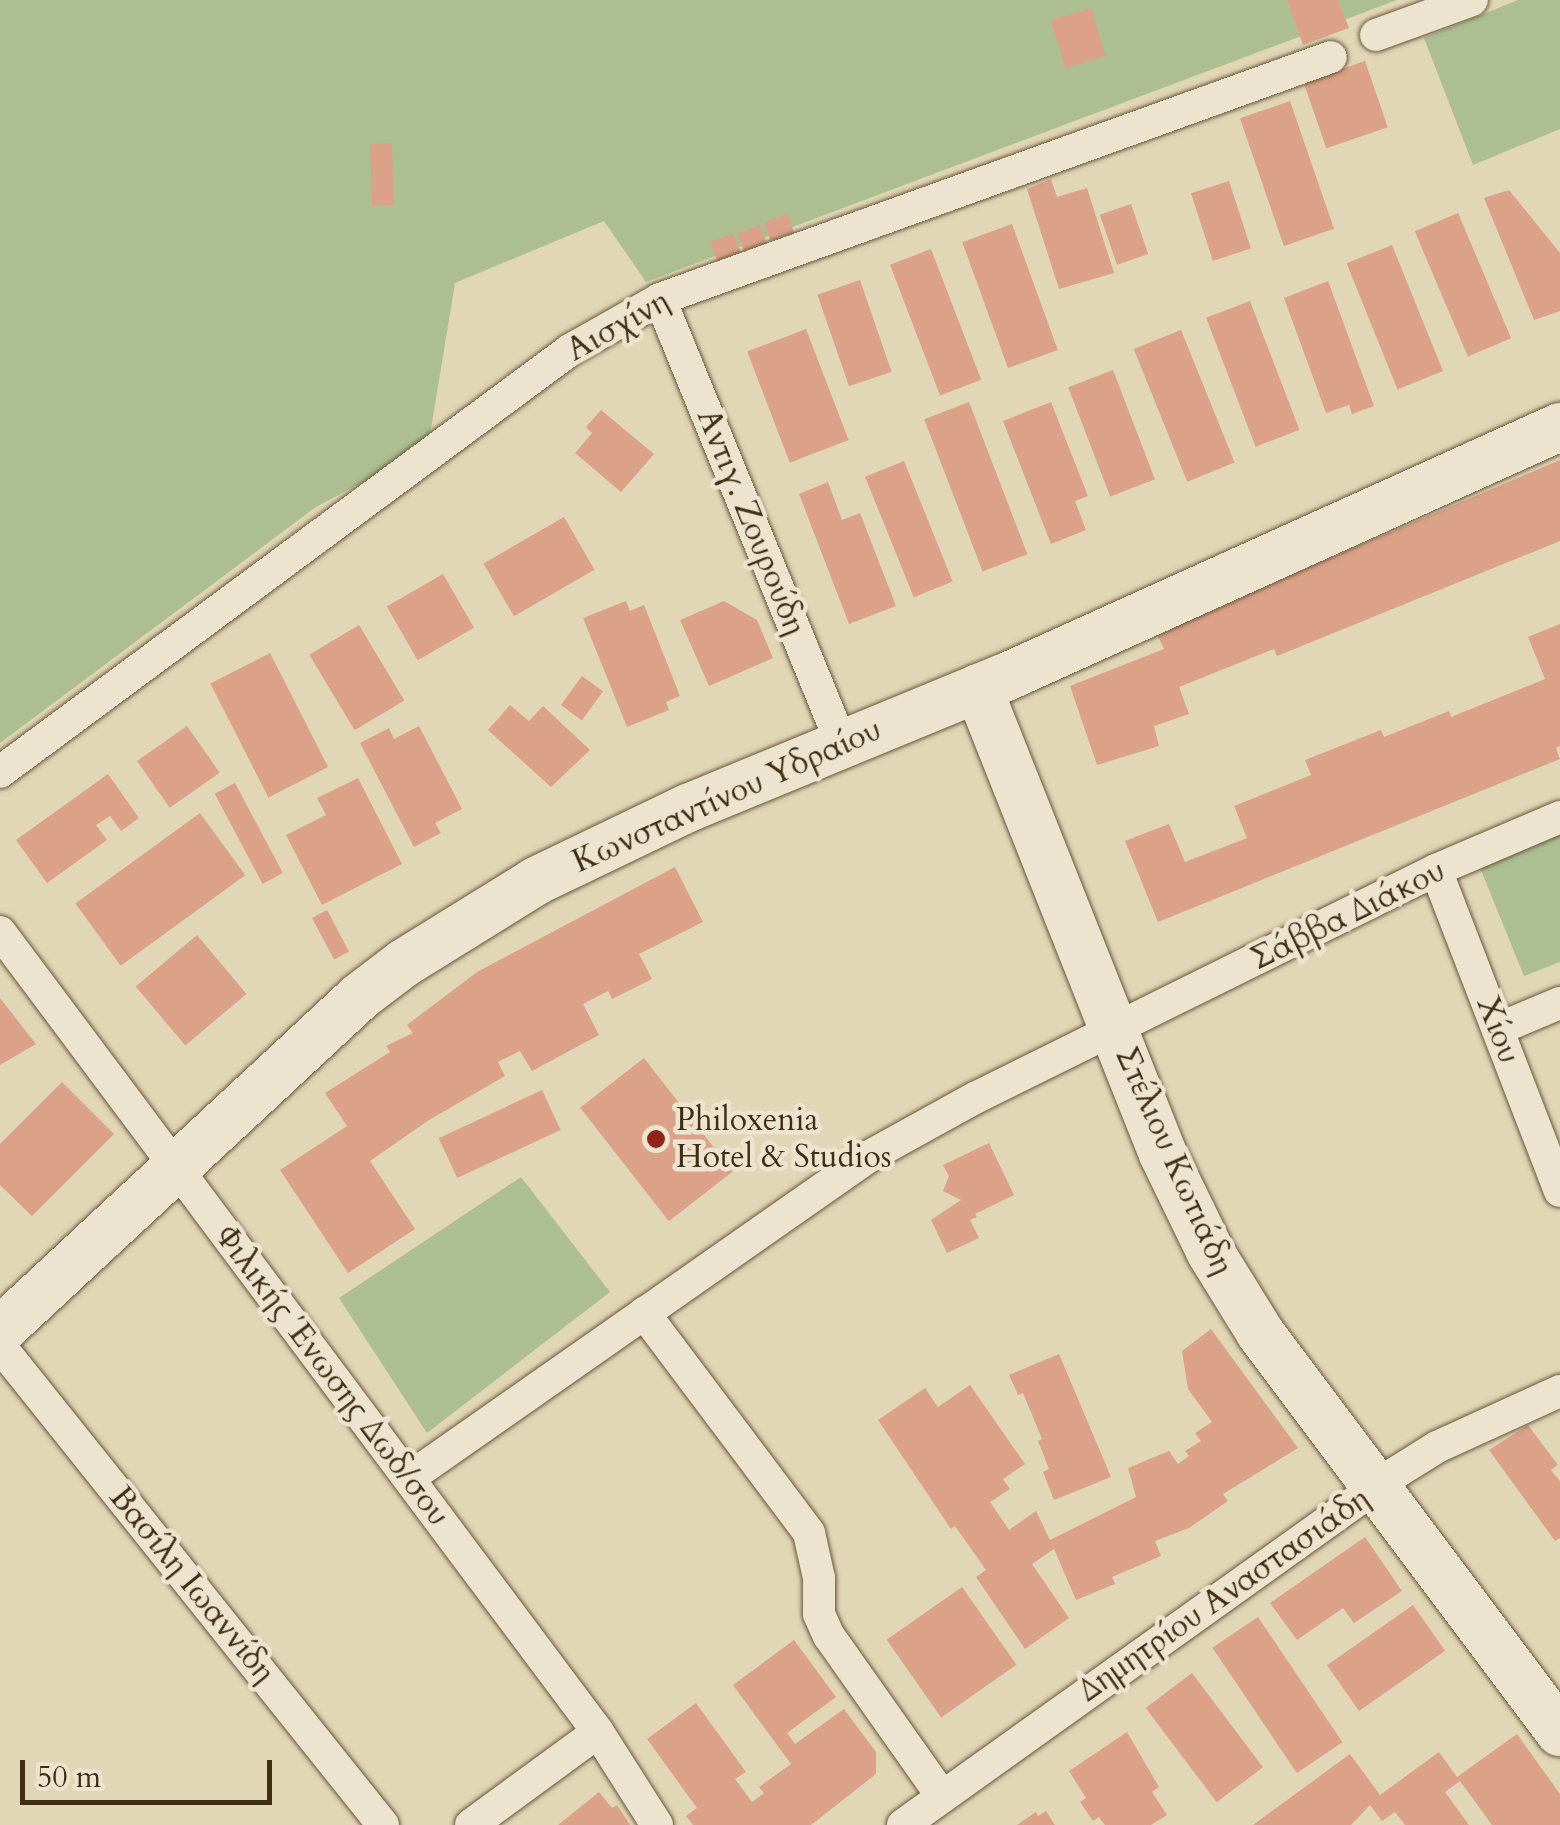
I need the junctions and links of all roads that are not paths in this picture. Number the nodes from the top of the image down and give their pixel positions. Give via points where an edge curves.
1 (1472, 0) edge
2 (1376, 35) dead end
3 (1331, 57) dead end
4 (660, 299) junction
5 (1560, 427) edge
6 (991, 683) junction
7 (842, 745) junction
8 (0, 772) edge
9 (1560, 817) edge
10 (1436, 870) junction
11 (0, 932) edge
12 (1560, 1004) edge
13 (1127, 1025) junction
14 (1498, 1029) junction
15 (178, 1168) junction
16 (1560, 1190) edge
17 (644, 1313) junction
18 (0, 1332) edge
19 (0, 1346) edge
20 (1560, 1390) edge
21 (408, 1478) junction
22 (1385, 1480) junction
23 (1560, 1684) edge
24 (598, 1732) junction
25 (1560, 1732) edge
26 (942, 1795) junction
27 (383, 1825) edge
28 (472, 1825) edge
29 (656, 1825) edge
30 (903, 1825) edge

1 - 2 street
3 - 4 street, Αισχίνη
4 - 7 street, Αντιγ. Ζουρούδη
4 - 8 street, Αισχίνη via 570,350
5 - 6 street, Κωνσταντίνου Υδραίου
6 - 7 street, Κωνσταντίνου Υδραίου
6 - 13 street, Στέλιου Κωτιάδη
7 - 15 street, Κωνσταντίνου Υδραίου via 688,808 469,920 358,998
9 - 10 street, Σάββα Διάκου
10 - 13 street, Σάββα Διάκου
10 - 14 street, Χίου
11 - 15 street, Φιλικής Ένωσης Δωδ/σου
12 - 14 street
13 - 17 street, Σάββα Διάκου via 868,1157
13 - 22 street, Στέλιου Κωτιάδη via 1163,1154 1211,1253 1261,1334
14 - 16 street, Χίου
15 - 18 street, Κωνσταντίνου Υδραίου
15 - 21 street, Φιλικής Ένωσης Δωδ/σου
17 - 21 street, Σάββα Διάκου
17 - 26 street via 809,1533 829,1636
19 - 27 street, Βασίλη Ιωαννίδη
20 - 22 street, Δημητρίου Αναστασιάδη via 1436,1447
21 - 24 street, Φιλικής Ένωσης Δωδ/σου
22 - 23 street, Στέλιου Κωτιάδη
22 - 25 street, Στέλιου Κωτιάδη
22 - 26 street, Δημητρίου Αναστασιάδη
24 - 28 street
24 - 29 street, Φιλικής Ένωσης Δωδ/σου
26 - 30 street, Δημητρίου Αναστασιάδη

